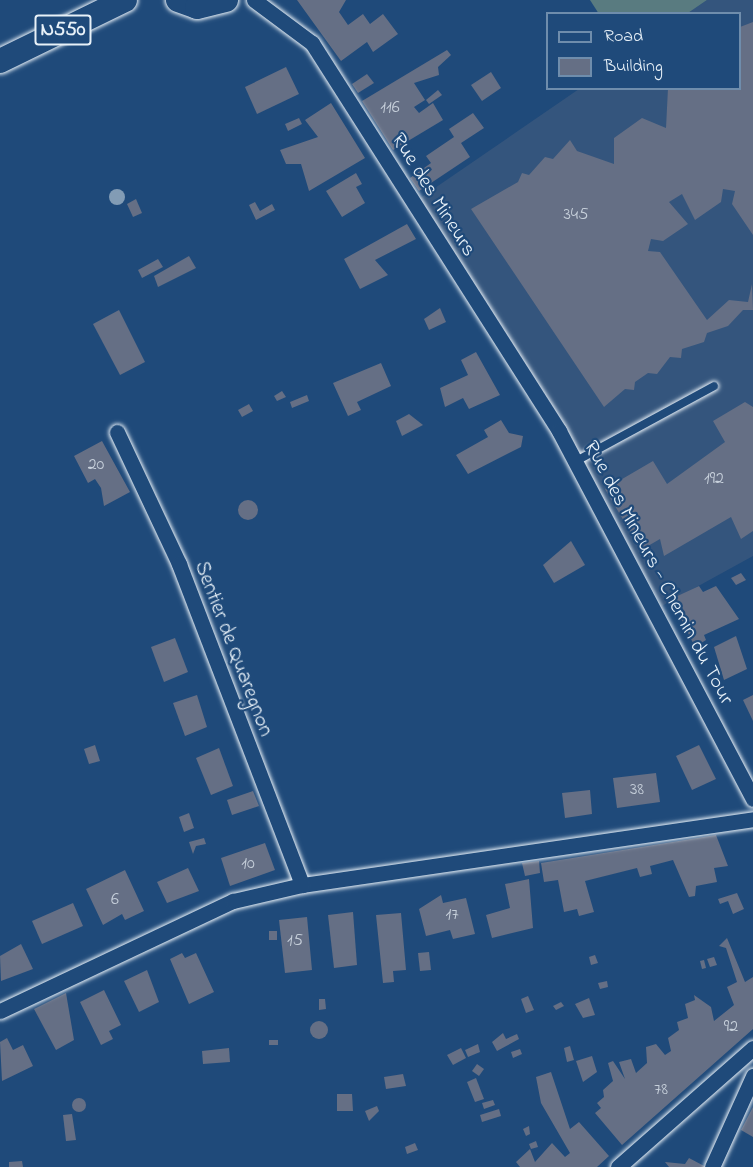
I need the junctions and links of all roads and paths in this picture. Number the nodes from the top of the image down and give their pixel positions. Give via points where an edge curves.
1 (125, 0) edge
2 (177, 0) edge
3 (226, 0) edge
4 (254, 0) edge
5 (0, 61) edge
6 (714, 386) dead end
7 (559, 431) joint
8 (117, 432) dead end
9 (576, 461) junction
10 (753, 799) edge
11 (753, 819) edge
12 (302, 885) junction
13 (0, 1011) edge
14 (753, 1048) edge
15 (753, 1076) edge
16 (618, 1167) edge
17 (712, 1167) edge

1 - 5 main road, N550
2 - 3 main road via 197,7
4 - 7 street, Rue des Mineurs via 312,43
6 - 9 lane
7 - 9 street, Rue des Mineurs - Chemin du Tour
8 - 12 street, Sentier de Quaregnon via 179,564
9 - 10 street, Rue des Mineurs - Chemin du Tour
11 - 12 street
12 - 13 street via 233,901
14 - 16 street
15 - 17 street

